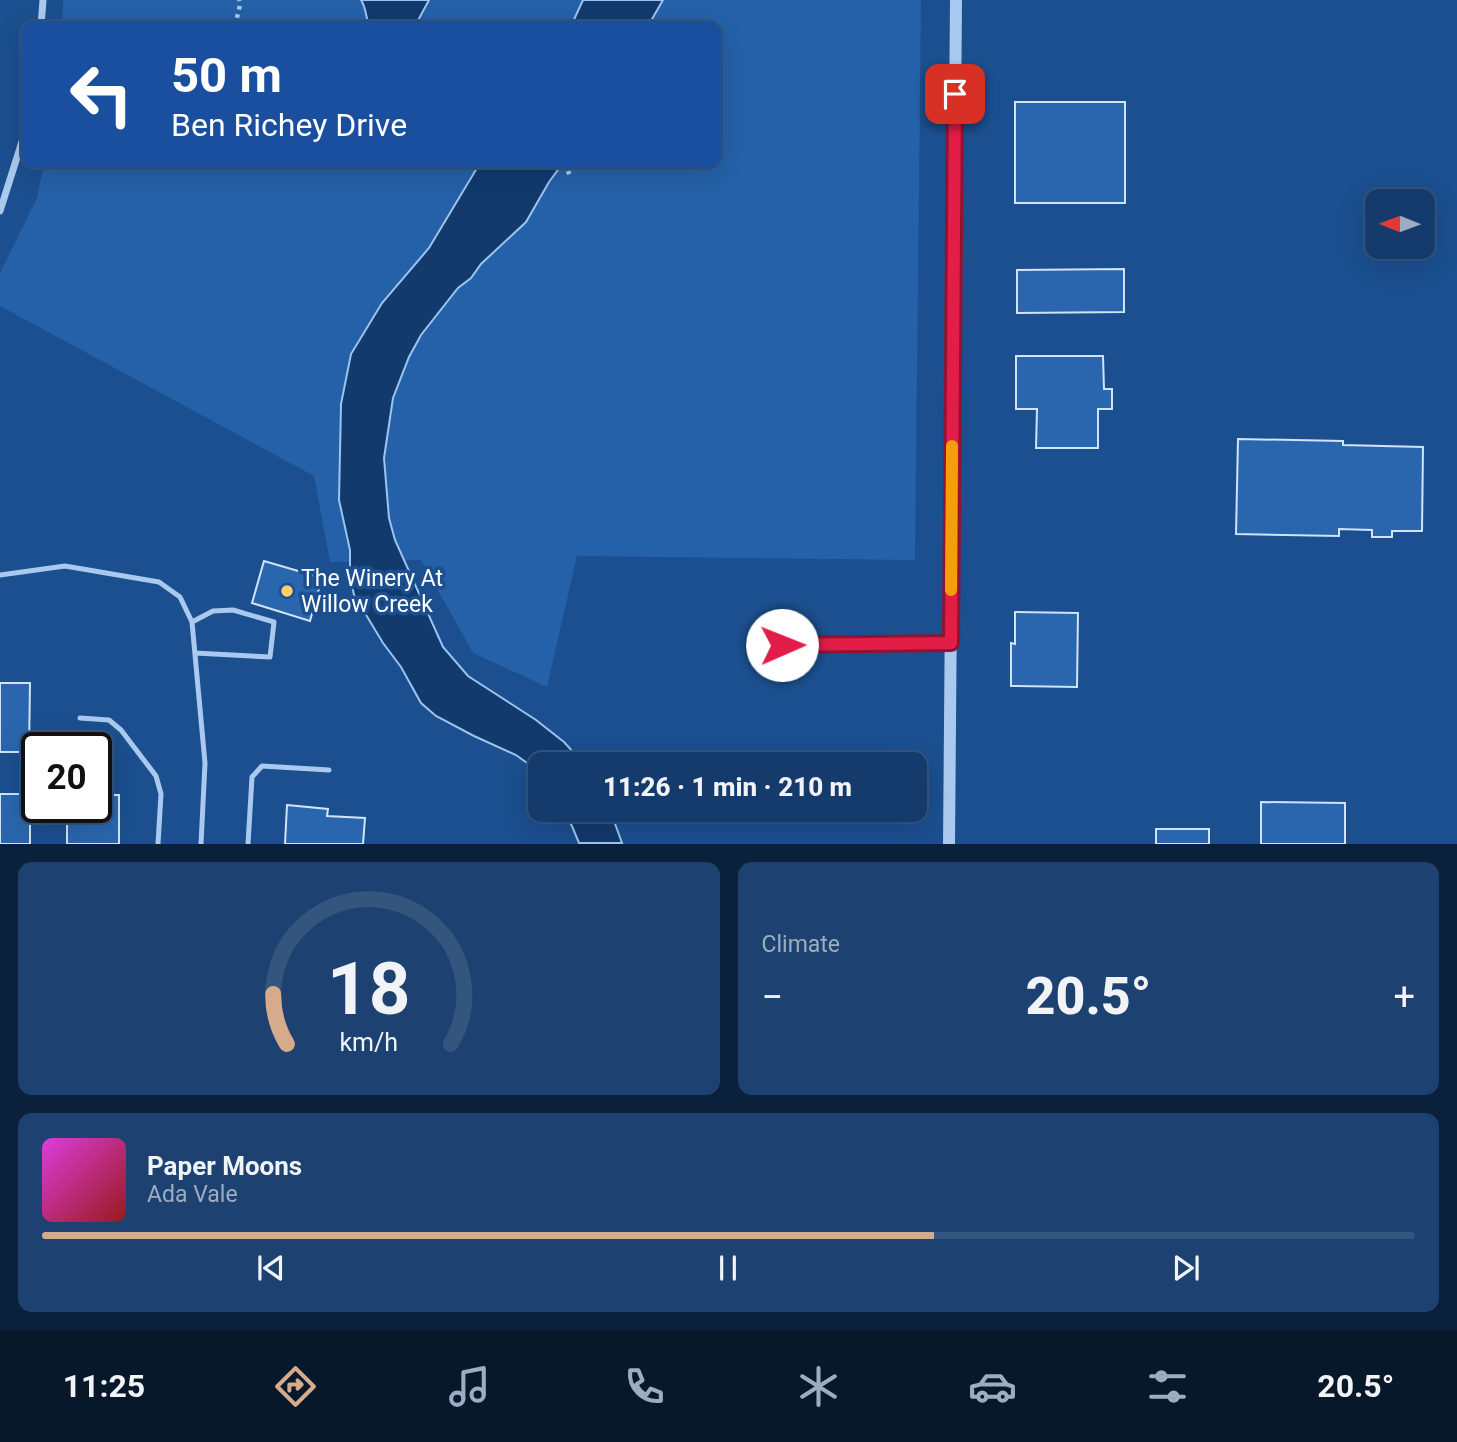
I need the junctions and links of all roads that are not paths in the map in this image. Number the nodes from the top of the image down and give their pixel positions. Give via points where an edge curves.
1 (43, 0) edge
2 (956, 0) edge
3 (41, 21) edge
4 (21, 145) edge
5 (0, 211) edge
6 (0, 575) edge
7 (192, 622) junction
8 (951, 643) junction
9 (782, 645) dead end
10 (195, 653) junction
11 (80, 718) dead end
12 (329, 770) dead end
13 (158, 844) edge
14 (201, 844) edge
15 (248, 844) edge
16 (949, 844) edge

1 - 3 street
2 - 8 street
4 - 5 street
6 - 7 lane via 65,566 159,582 180,597
7 - 10 lane
7 - 10 lane via 213,611 233,610 275,622 270,657
8 - 9 lane
8 - 16 street
10 - 14 lane via 205,763
11 - 13 lane via 108,720 115,725 156,776 161,793
12 - 15 lane via 262,766 252,777

